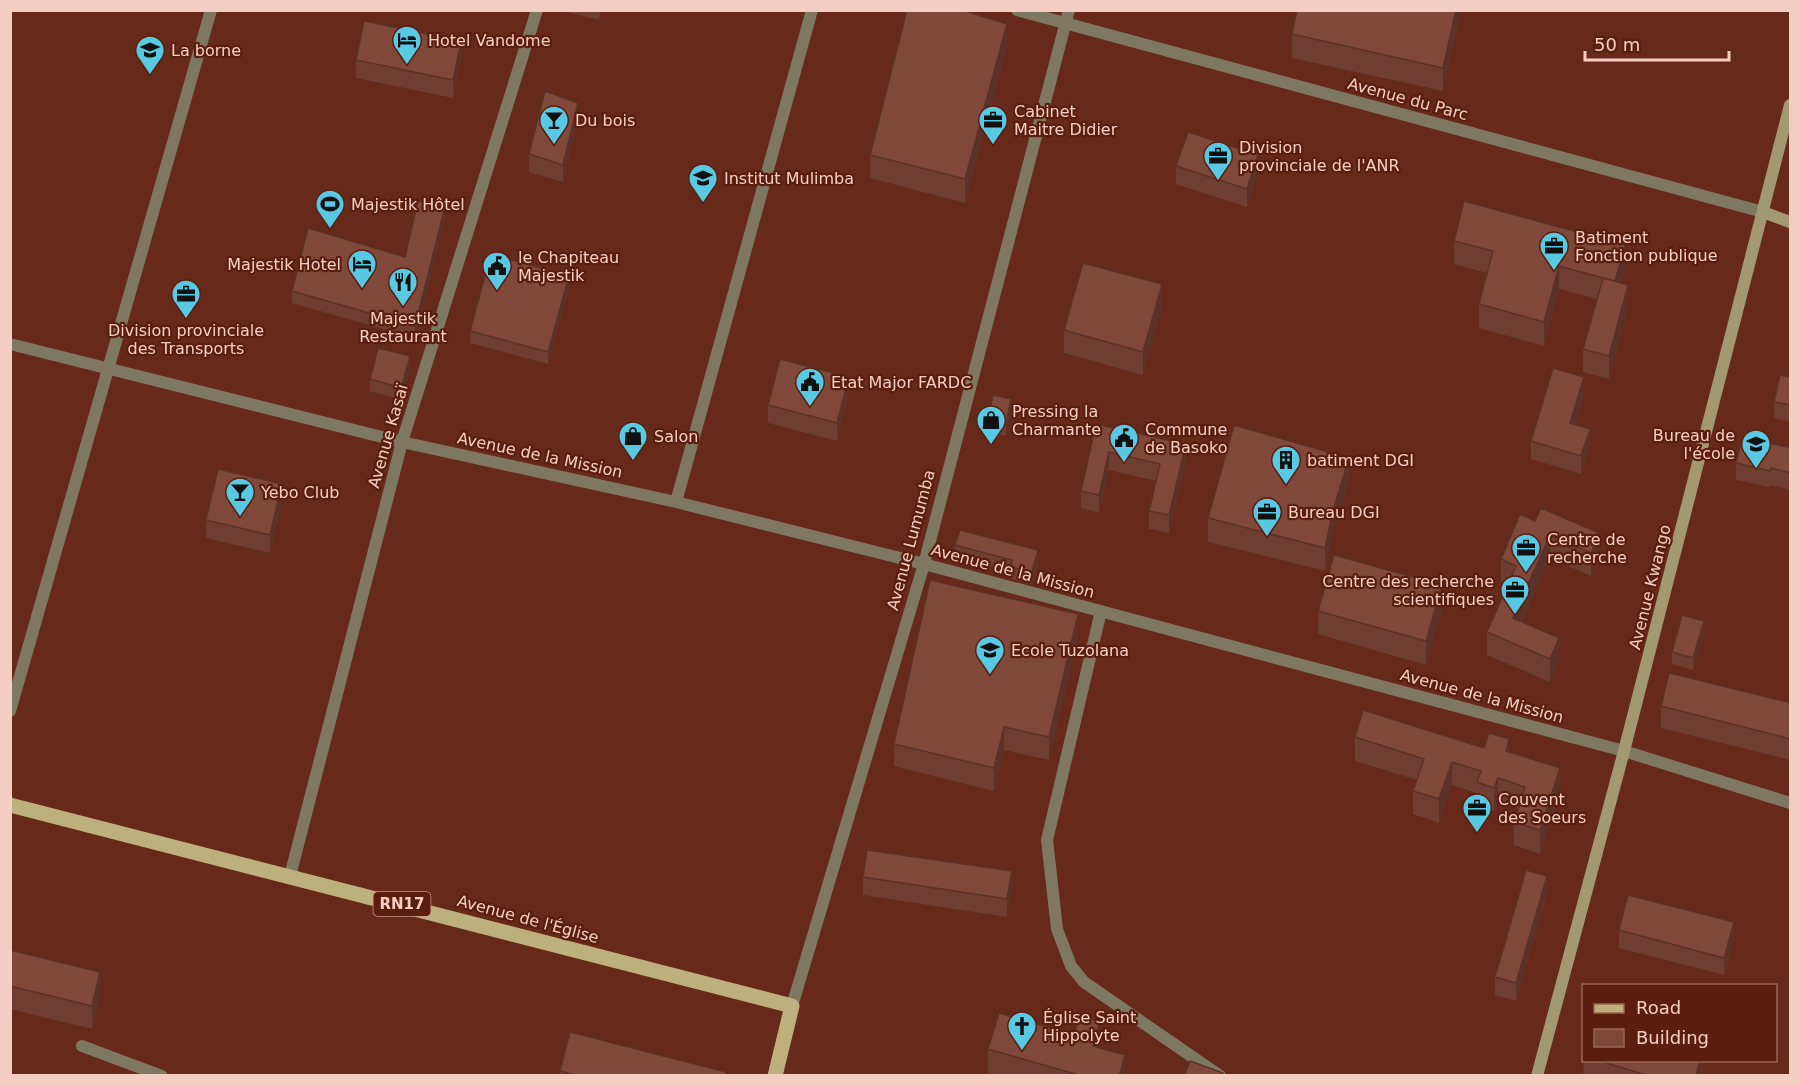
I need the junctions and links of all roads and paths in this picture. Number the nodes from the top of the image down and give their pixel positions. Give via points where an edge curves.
1 (211, 10) edge
2 (537, 10) edge
3 (812, 10) edge
4 (1017, 10) edge
5 (1069, 10) edge
6 (1066, 24) junction
7 (1791, 105) edge
8 (1763, 212) junction
9 (1791, 222) edge
10 (10, 344) edge
11 (106, 370) junction
12 (402, 442) junction
13 (676, 502) junction
14 (924, 564) junction
15 (1101, 612) junction
16 (10, 711) edge
17 (1624, 751) junction
18 (1791, 803) edge
19 (10, 805) edge
20 (290, 876) junction
21 (792, 1006) junction
22 (82, 1046) dead end
23 (162, 1076) edge
24 (775, 1076) edge
25 (1220, 1076) edge
26 (1537, 1076) edge

1 - 11 street
2 - 12 street, Avenue Kasaï
3 - 13 street
4 - 6 street, Avenue du Parc
5 - 6 street, Avenue Lumumba
6 - 8 street, Avenue du Parc
6 - 14 street, Avenue Lumumba
7 - 8 street, Avenue Kwango
8 - 9 street, Avenue du Parc
8 - 17 street, Avenue Kwango
10 - 11 street, Avenue de la Mission
11 - 12 street, Avenue de la Mission
11 - 16 street
12 - 13 street, Avenue de la Mission
12 - 20 street, Avenue Kasaï
13 - 14 street, Avenue de la Mission
14 - 15 street, Avenue de la Mission
14 - 21 street, Avenue Lumumba
15 - 17 street, Avenue de la Mission
15 - 25 street via 1047,840 1057,929 1071,966 1084,982
17 - 18 street, Avenue de la Mission
17 - 26 street, Avenue Kwango
19 - 20 main road, Avenue de l'Église / RN17
20 - 21 main road, Avenue de l'Église / RN17
21 - 24 main road, Avenue Lumumba
22 - 23 street

